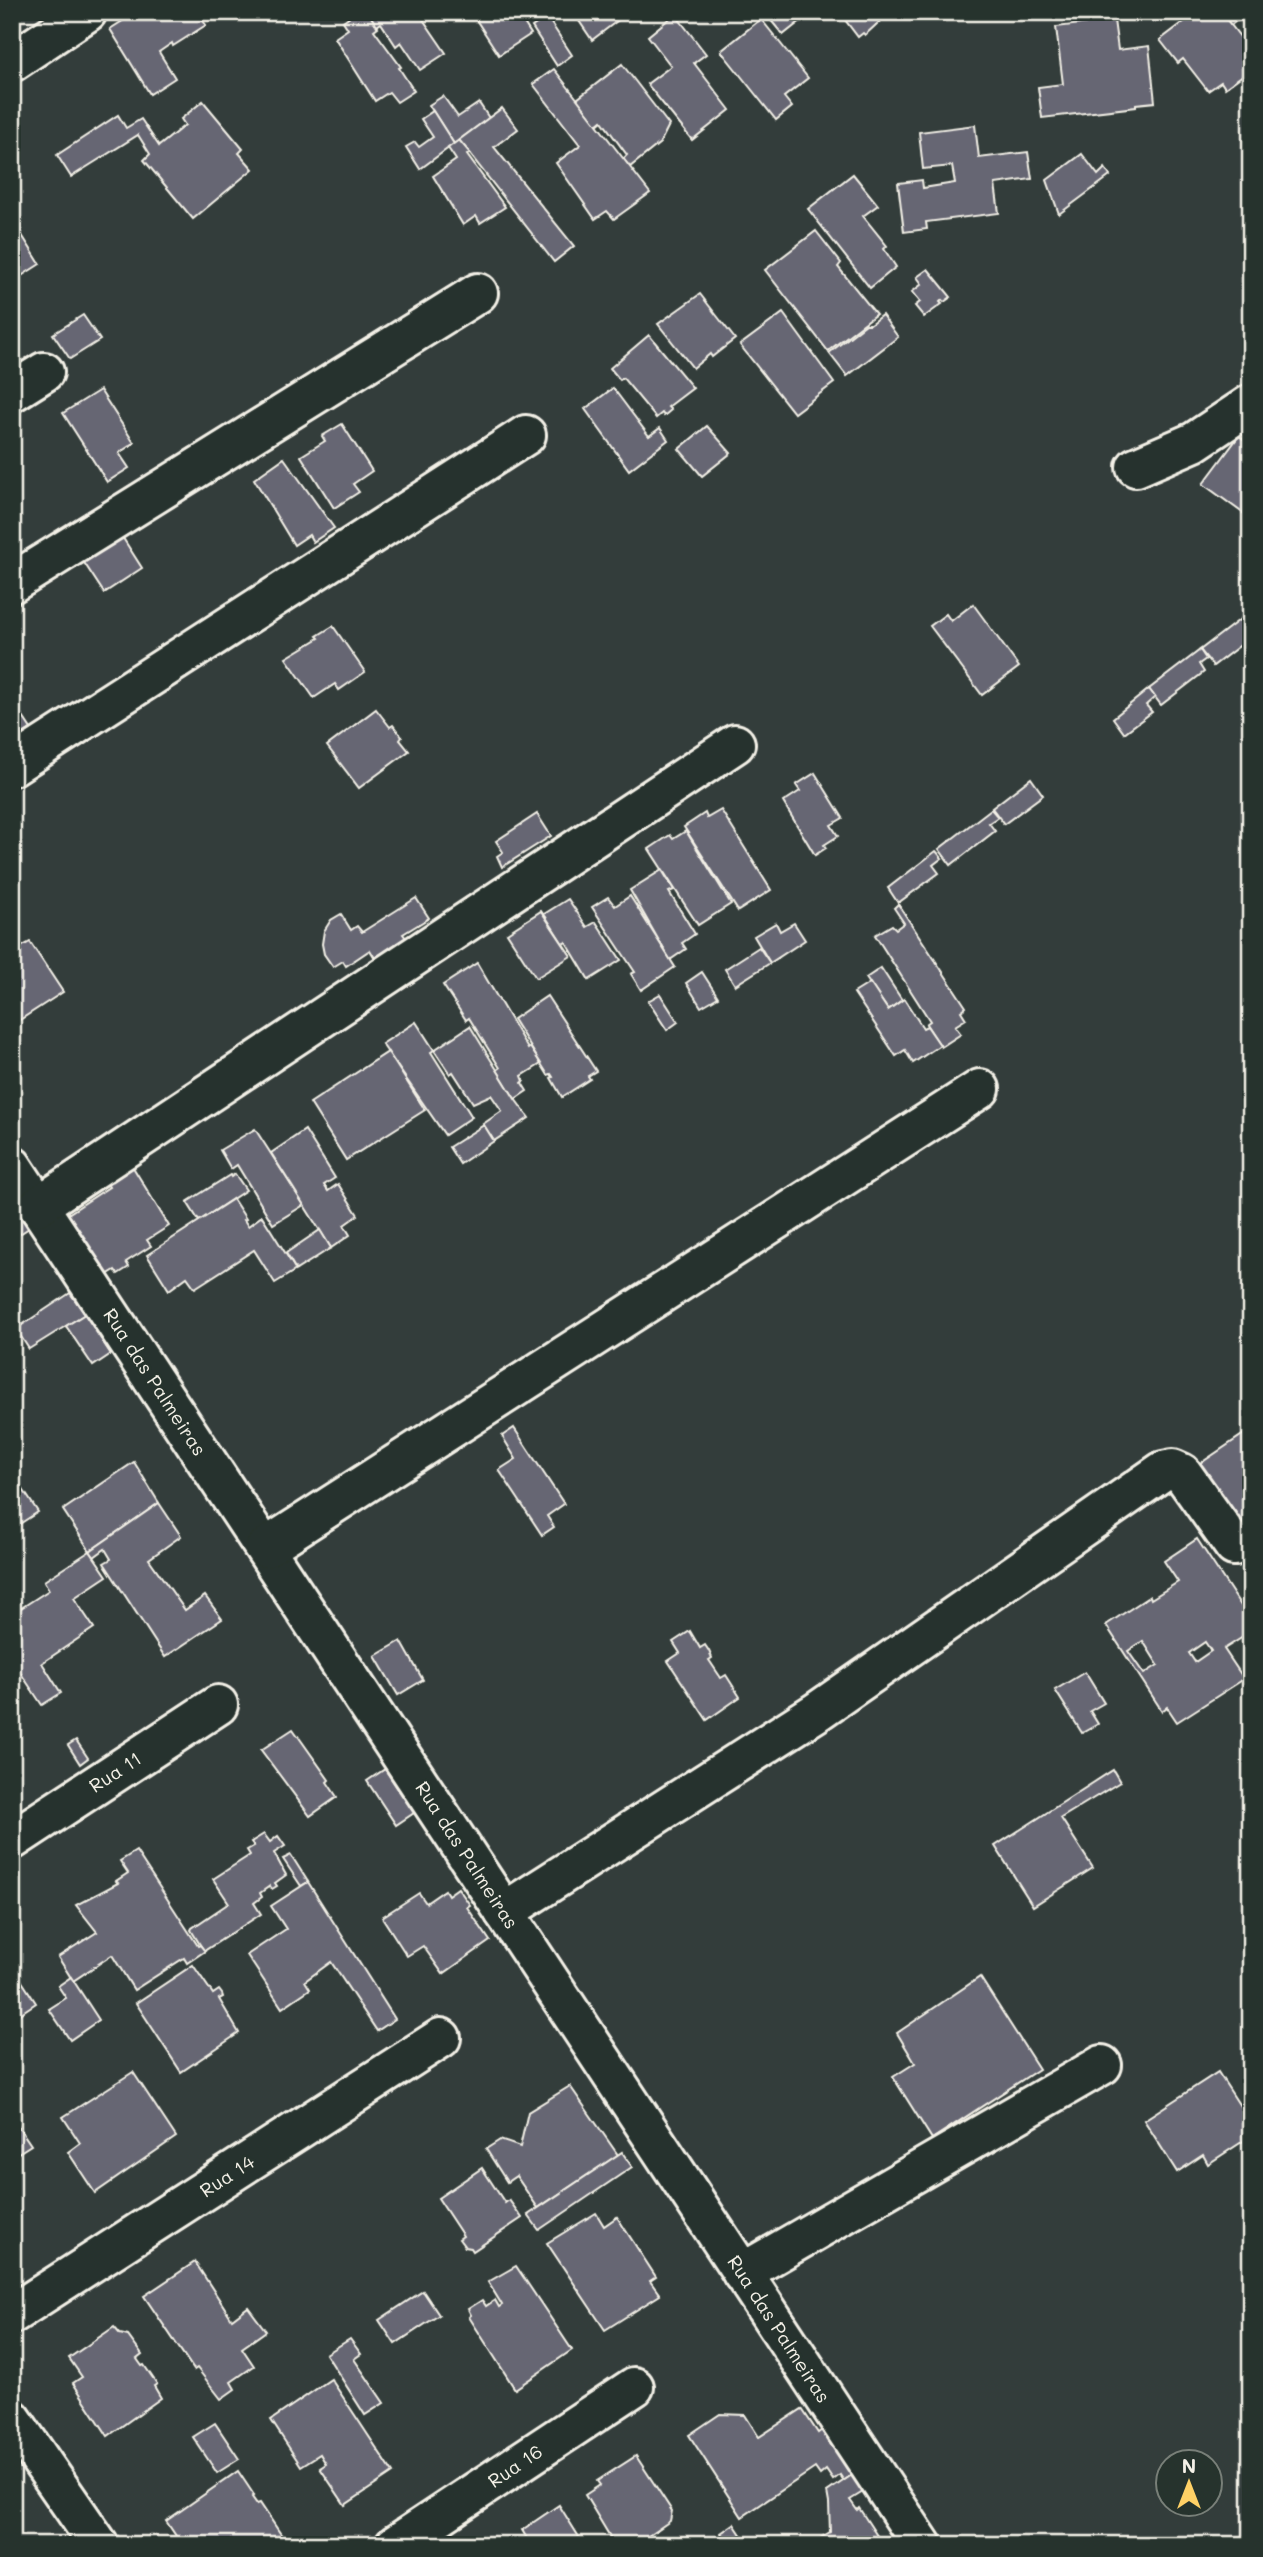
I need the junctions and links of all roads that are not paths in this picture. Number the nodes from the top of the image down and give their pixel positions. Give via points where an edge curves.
1 (86, 12) edge
2 (12, 62) edge
3 (478, 293) dead end
4 (44, 372) dead end
5 (12, 393) edge
6 (1251, 404) edge
7 (526, 435) dead end
8 (1136, 467) dead end
9 (12, 583) edge
10 (735, 744) dead end
11 (12, 766) edge
12 (981, 1089) dead end
13 (12, 1166) edge
14 (38, 1206) junction
15 (1234, 1546) dead end
16 (265, 1548) junction
17 (218, 1705) dead end
18 (12, 1840) edge
19 (504, 1912) junction
20 (441, 2038) dead end
21 (1102, 2065) dead end
22 (742, 2273) junction
23 (12, 2314) edge
24 (634, 2387) dead end
25 (12, 2419) edge
26 (99, 2545) edge
27 (395, 2545) edge
28 (922, 2545) edge

1 - 2 street
3 - 9 street
4 - 5 street
6 - 8 street via 1194,442
7 - 11 street
10 - 14 street
12 - 16 street
13 - 14 street, Rua das Palmeiras
14 - 16 street, Rua das Palmeiras
15 - 19 street via 1182,1473 1163,1471 814,1713
16 - 19 street, Rua das Palmeiras
17 - 18 street, Rua 11
19 - 22 street, Rua das Palmeiras
20 - 23 street, Rua 14
21 - 22 street
22 - 28 street, Rua das Palmeiras
24 - 27 street, Rua 16
25 - 26 street

